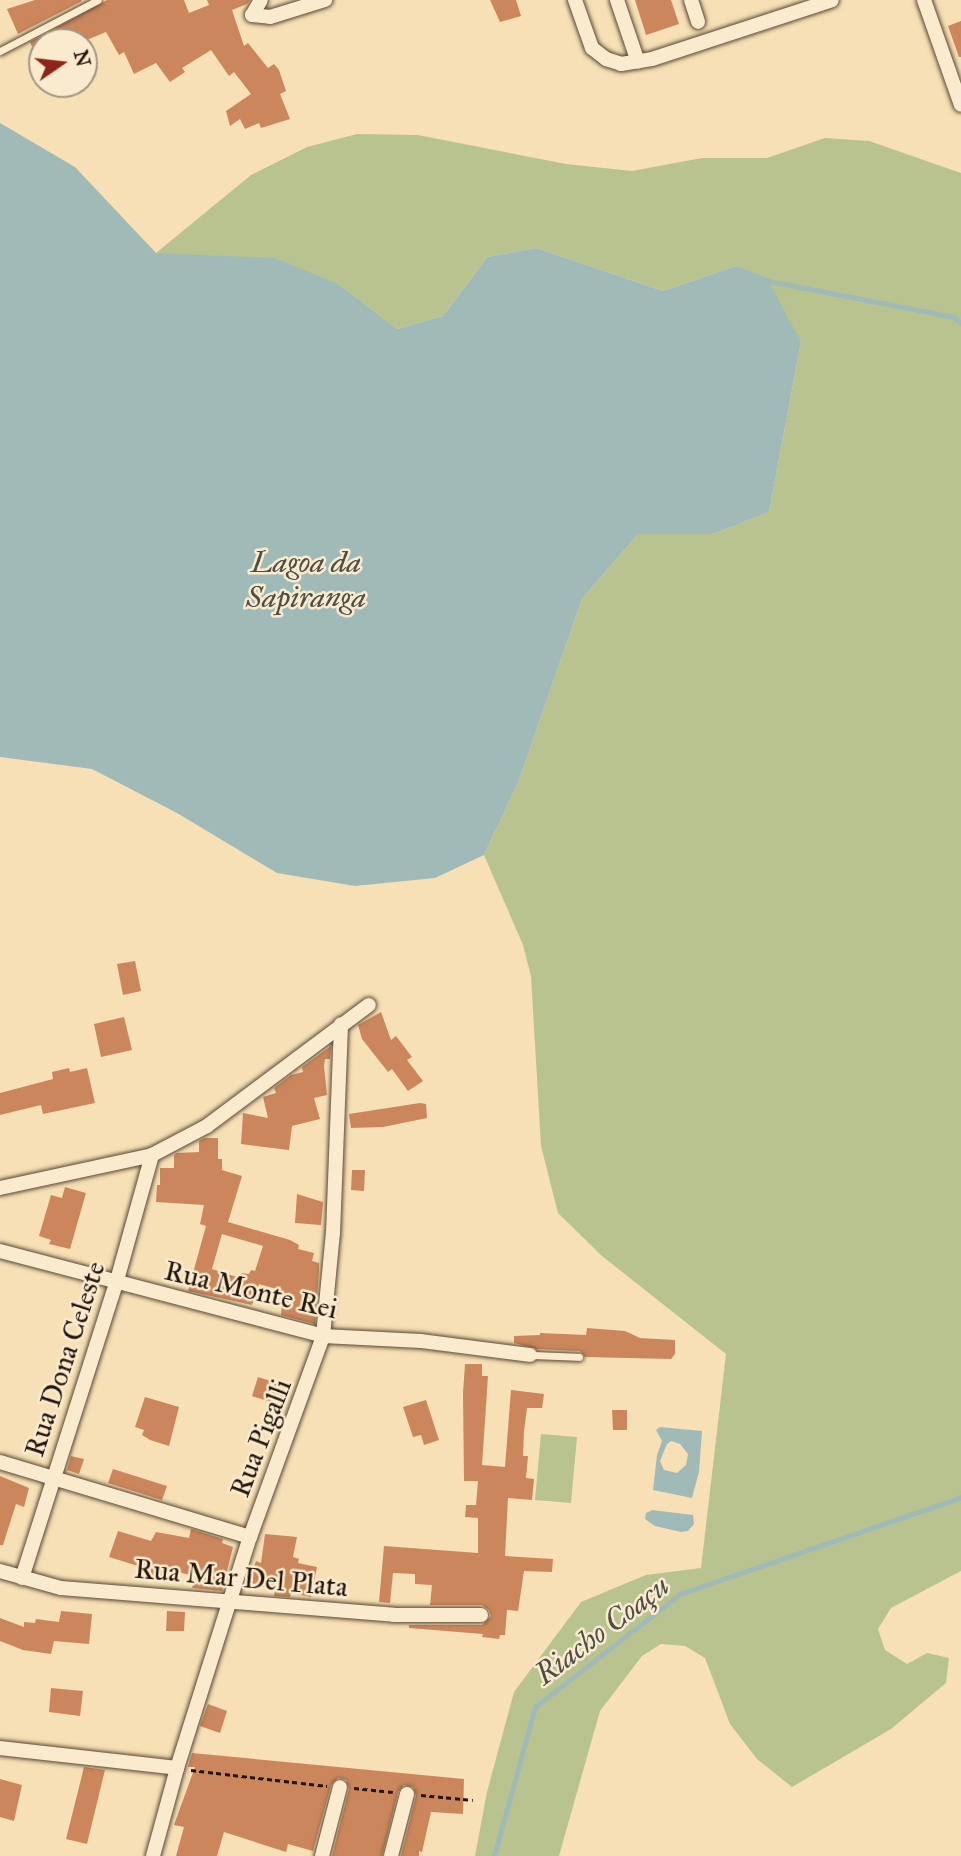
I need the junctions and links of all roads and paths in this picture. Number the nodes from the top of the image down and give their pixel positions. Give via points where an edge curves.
1 (98, 0) edge
2 (246, 0) edge
3 (261, 0) edge
4 (325, 0) edge
5 (575, 0) edge
6 (617, 0) edge
7 (691, 0) edge
8 (832, 0) edge
9 (924, 0) edge
10 (252, 15) junction
11 (698, 22) dead end
12 (0, 51) edge
13 (638, 62) junction
14 (961, 105) edge
15 (369, 1005) dead end
16 (341, 1024) junction
17 (152, 1155) junction
18 (0, 1188) edge
19 (0, 1251) edge
20 (116, 1284) junction
21 (323, 1336) junction
22 (530, 1355) joint
23 (579, 1357) dead end
24 (0, 1462) edge
25 (52, 1477) junction
26 (250, 1537) junction
27 (0, 1571) edge
28 (22, 1578) junction
29 (231, 1603) junction
30 (481, 1615) dead end
31 (0, 1748) edge
32 (177, 1768) junction
33 (340, 1787) dead end
34 (407, 1794) dead end
35 (153, 1856) edge
36 (322, 1856) edge
37 (391, 1856) edge

1 - 12 lane
2 - 10 street
3 - 10 street
4 - 10 street via 270,17
5 - 13 street via 592,48 612,61
6 - 13 street
7 - 11 street
8 - 13 street
9 - 14 street
15 - 16 street
16 - 17 street via 207,1126
16 - 21 street, Rua Pigalli via 333,1233
17 - 18 street
17 - 20 street, Rua Dona Celeste
19 - 20 street, Rua Monte Rei
20 - 21 street, Rua Monte Rei
20 - 25 street, Rua Dona Celeste
21 - 22 street, Rua Monte Rei via 421,1341
21 - 26 street, Rua Pigalli
22 - 23 lane, Rua Monte Rei
24 - 25 street
25 - 26 street
25 - 28 street, Rua Dona Celeste
26 - 29 street, Rua Pigalli
27 - 28 street, Rua Mar Del Plata
28 - 29 street, Rua Mar Del Plata via 61,1588
29 - 30 street, Rua Mar Del Plata via 394,1615
29 - 32 street, Rua Pigalli
31 - 32 street
32 - 35 street, Rua Pigalli
33 - 36 street
34 - 37 street

